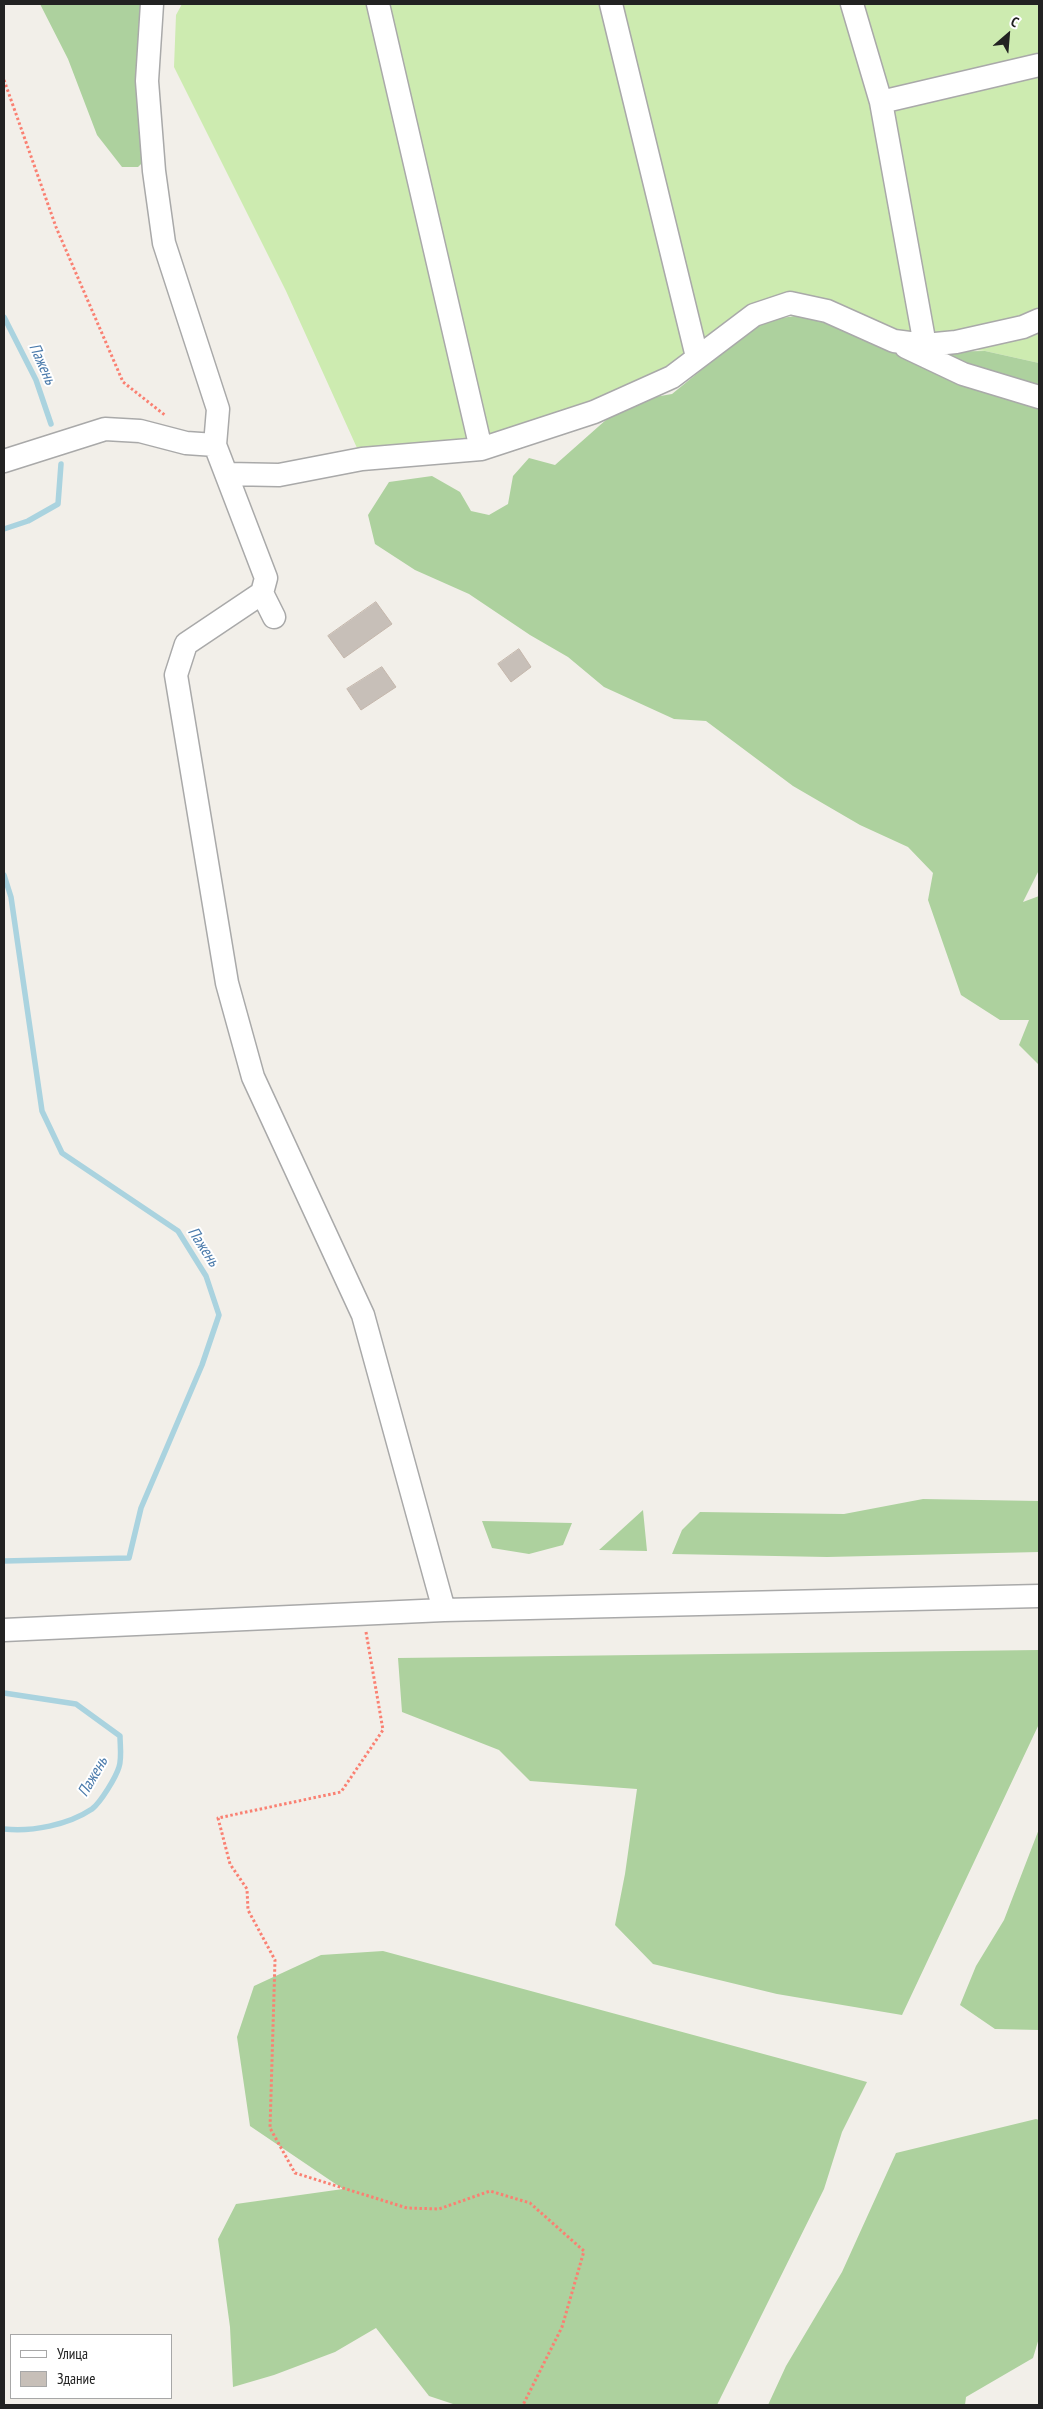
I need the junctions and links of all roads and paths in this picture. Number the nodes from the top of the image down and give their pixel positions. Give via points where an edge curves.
1 (152, 4) edge
2 (378, 4) edge
3 (611, 4) edge
4 (852, 4) edge
5 (1039, 65) edge
6 (4, 80) edge
7 (880, 102) junction
8 (1039, 320) edge
9 (894, 341) junction
10 (925, 345) junction
11 (697, 357) junction
12 (1039, 397) edge
13 (171, 420) dead end
14 (215, 445) junction
15 (481, 449) junction
16 (4, 461) edge
17 (227, 474) junction
18 (262, 593) junction
19 (274, 617) dead end
20 (1039, 1596) edge
21 (444, 1610) junction
22 (363, 1614) junction
23 (10, 1630) edge
24 (523, 2405) edge

1 - 14 street via 146,81 160,216 164,243 218,409
2 - 15 street
3 - 11 street
4 - 7 street
5 - 7 street
6 - 13 path via 56,226 123,382
7 - 10 street
8 - 10 street via 1023,327 956,342
9 - 10 street
9 - 11 street via 828,311 790,303 754,315
9 - 12 street via 963,374
11 - 15 street via 672,377 594,412
14 - 16 street via 186,443 140,431 104,429
14 - 17 street
15 - 17 street via 362,459 279,475
17 - 18 street via 266,578
18 - 19 street
18 - 21 street via 186,644 176,675 227,983 253,1076 364,1315
20 - 21 street
21 - 22 street
22 - 23 street
22 - 24 path via 383,1730 341,1792 218,1818 230,1864 247,1889 248,1910 275,1960 270,2128 294,2173 407,2208 439,2209 490,2190 530,2203 584,2251 562,2327

